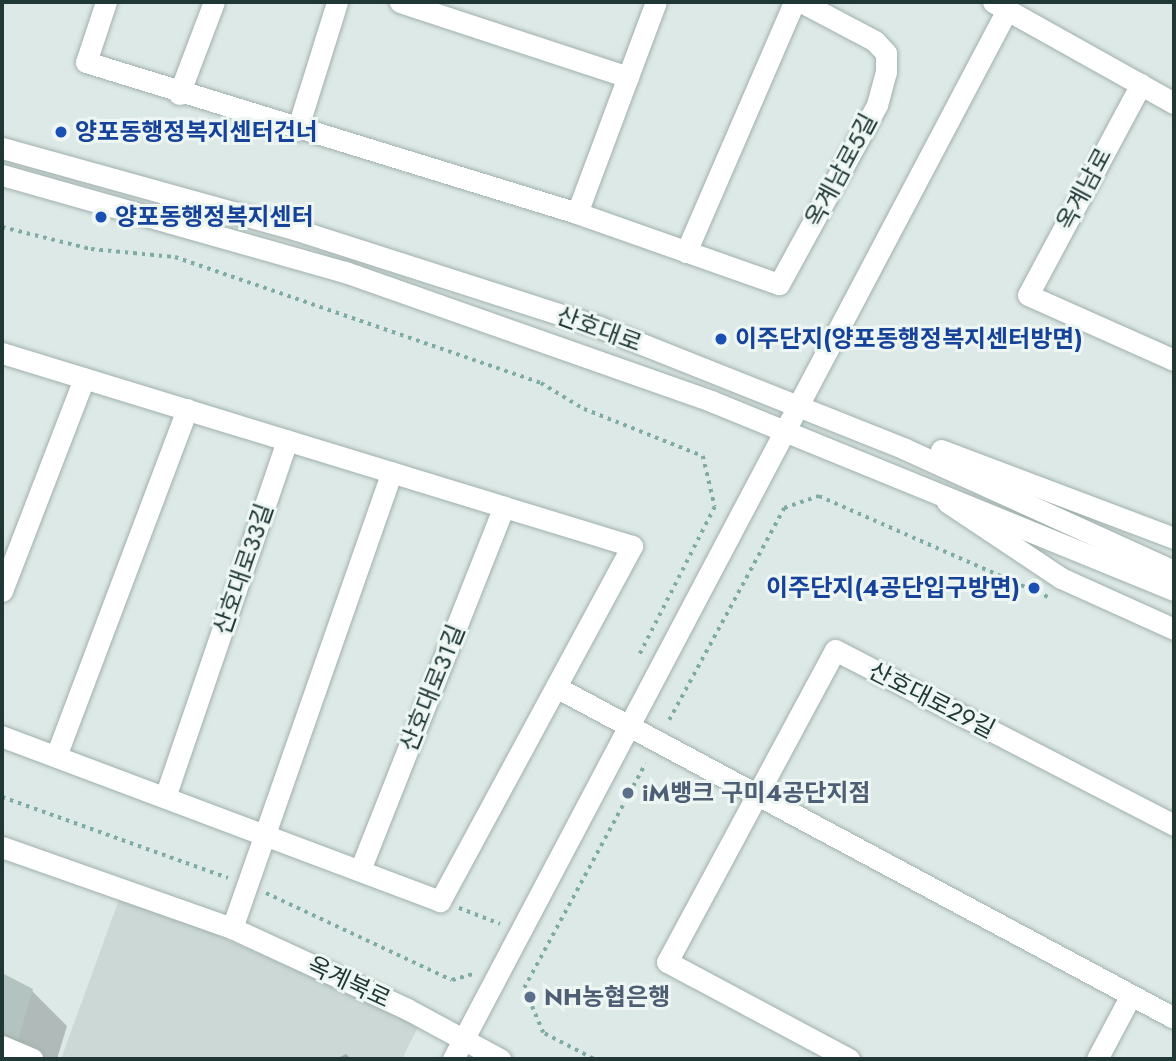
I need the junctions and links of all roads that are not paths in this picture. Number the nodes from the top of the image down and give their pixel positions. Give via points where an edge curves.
1 (106, 2) edge
2 (214, 2) edge
3 (337, 2) edge
4 (400, 2) edge
5 (656, 2) edge
6 (794, 2) edge
7 (801, 2) edge
8 (1000, 6) edge
9 (628, 77) junction
10 (1140, 84) junction
11 (179, 94) junction
12 (1174, 103) edge
13 (297, 130) junction
14 (2, 148) edge
15 (2, 175) edge
16 (577, 213) junction
17 (686, 252) junction
18 (2, 353) edge
19 (1174, 360) edge
20 (83, 378) junction
21 (798, 408) junction
22 (187, 409) junction
23 (786, 429) junction
24 (287, 440) junction
25 (391, 472) junction
26 (926, 485) junction
27 (503, 507) junction
28 (1174, 538) edge
29 (1174, 571) edge
30 (1174, 590) edge
31 (2, 591) edge
32 (1174, 629) edge
33 (556, 687) junction
34 (629, 726) junction
35 (2, 736) edge
36 (56, 756) junction
37 (758, 795) junction
38 (164, 797) junction
39 (1174, 825) edge
40 (262, 833) junction
41 (2, 847) edge
42 (360, 870) junction
43 (232, 928) junction
44 (1131, 995) junction
45 (1174, 1018) edge
46 (464, 1040) junction
47 (2, 1046) edge
48 (839, 1057) edge
49 (32, 1059) edge
50 (453, 1059) edge
51 (500, 1059) edge
52 (1097, 1059) edge

1 - 11 street, 옥계남로5길 via 86,62
2 - 11 street
3 - 13 street
4 - 9 street
5 - 9 street
6 - 17 street
7 - 17 street, 옥계남로5길 via 883,47 886,72 877,105 779,284
8 - 10 street
8 - 21 street
9 - 16 street
10 - 12 street
10 - 19 street, 옥계남로 via 1028,295
11 - 13 street, 옥계남로5길
13 - 16 street, 옥계남로5길
14 - 21 street, 산호대로 via 458,279 599,327
15 - 23 street, 산호대로 via 345,272
16 - 17 street, 옥계남로5길
18 - 20 street
20 - 22 street
20 - 31 street
21 - 23 street
21 - 28 street via 919,442
21 - 29 street, 산호대로 via 994,487
22 - 24 street
22 - 36 street
23 - 26 street, 산호대로
23 - 34 street
24 - 25 street
24 - 38 street, 산호대로33길
25 - 27 street
25 - 40 street
26 - 30 street, 산호대로
26 - 32 street via 967,519 1051,572
27 - 33 street via 632,546
27 - 42 street, 산호대로31길
33 - 34 street
33 - 42 street via 440,901
34 - 37 street
34 - 46 street
35 - 36 street
36 - 38 street
37 - 39 street, 산호대로29길 via 835,650
37 - 44 street
37 - 48 street, 산호대로29길 via 667,962
38 - 40 street
40 - 42 street
40 - 43 street
41 - 43 street, 옥계북로
43 - 46 street, 옥계북로
44 - 45 street
44 - 52 street
46 - 50 street
46 - 51 street, 옥계북로
47 - 49 street

